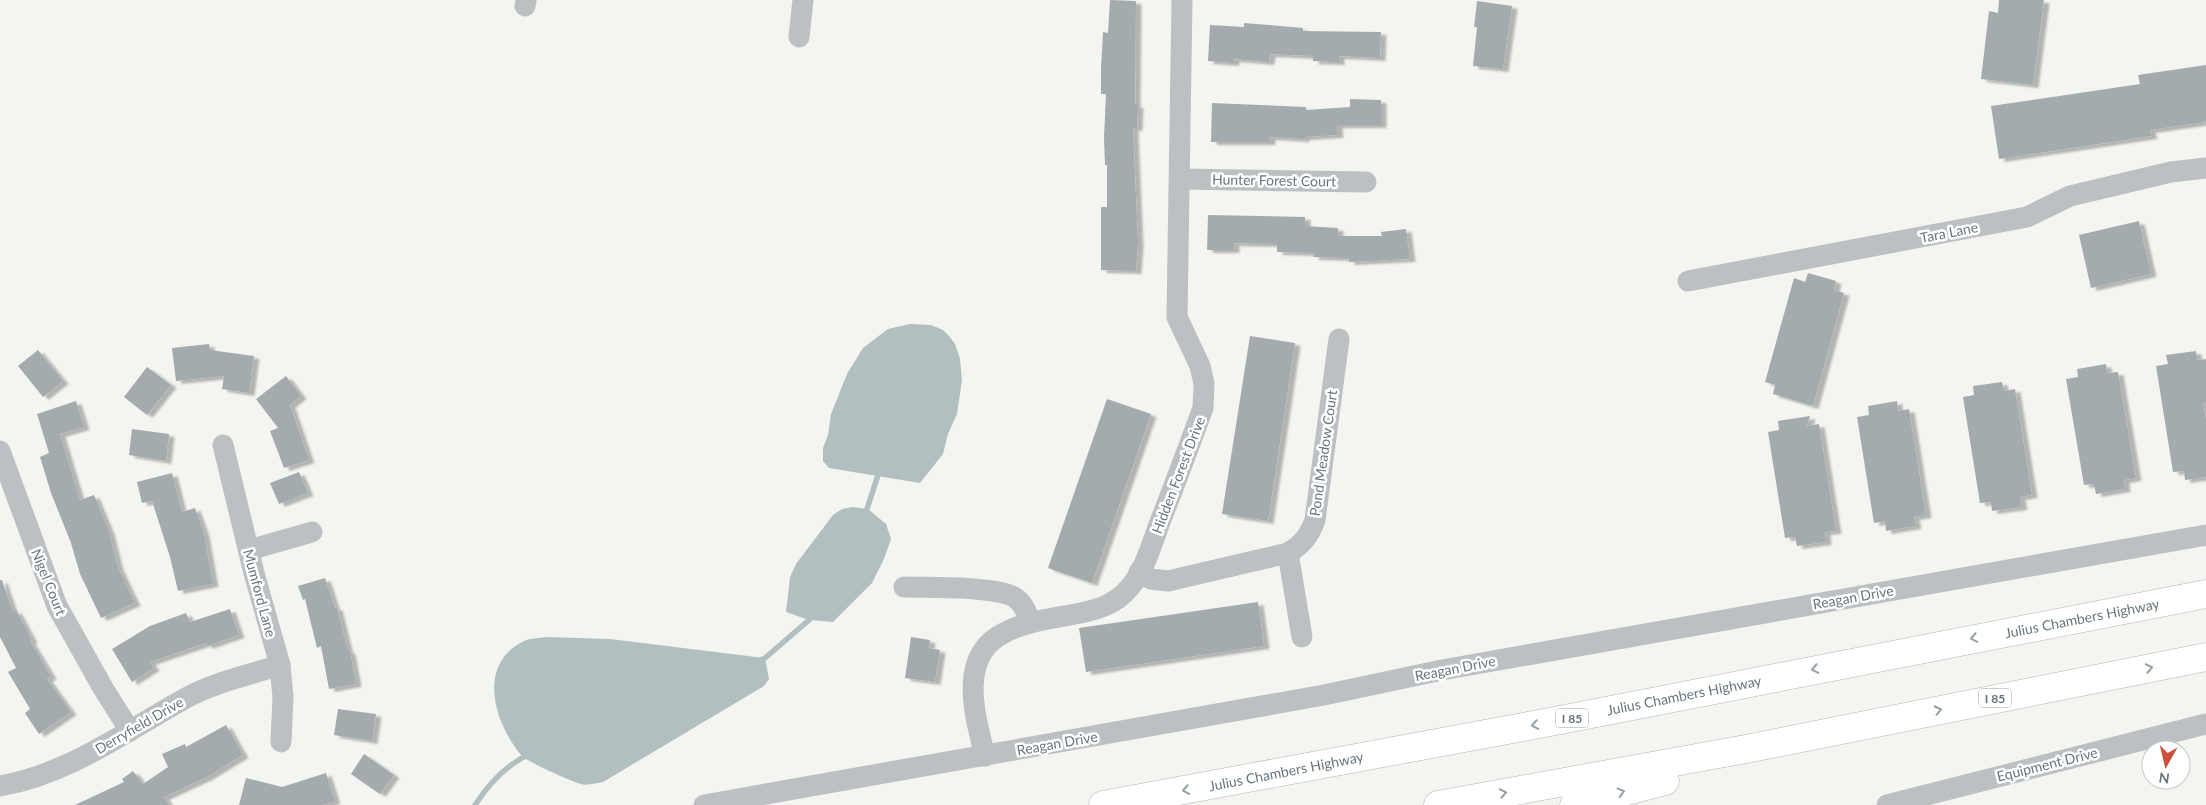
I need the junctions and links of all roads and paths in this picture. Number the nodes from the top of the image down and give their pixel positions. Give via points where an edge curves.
1 (802, 0) edge
2 (1182, 0) edge
3 (799, 37) dead end
4 (2206, 168) edge
5 (1181, 179) junction
6 (1366, 182) dead end
7 (1688, 281) dead end
8 (1339, 339) dead end
9 (223, 445) dead end
10 (0, 451) edge
11 (312, 532) dead end
12 (2206, 534) edge
13 (249, 550) junction
14 (1288, 553) junction
15 (1139, 572) junction
16 (904, 587) dead end
17 (2206, 594) edge
18 (1031, 623) junction
19 (1302, 636) dead end
20 (2206, 658) edge
21 (280, 665) junction
22 (1890, 720) junction
23 (2206, 724) edge
24 (130, 731) junction
25 (281, 742) dead end
26 (985, 756) junction
27 (0, 786) edge
28 (704, 805) edge
29 (1103, 805) edge
30 (1438, 805) edge
31 (1574, 805) edge
32 (1887, 805) edge

1 - 3 street
2 - 5 street, Hidden Forest Drive
4 - 7 street, Tara Lane via 2172,172 2070,196 2027,217
5 - 6 street, Hunter Forest Court
5 - 15 street, Hidden Forest Drive via 1177,316 1200,366 1204,384 1203,408
8 - 14 street, Pond Meadow Court via 1315,520 1301,546
9 - 13 street, Mumford Lane
10 - 24 street, Nigel Court via 57,606
11 - 13 street
12 - 26 street, Reagan Drive via 1442,670 1324,695
13 - 21 street, Mumford Lane
14 - 15 street, Pond Meadow Court via 1168,581 1151,579
14 - 19 street
15 - 18 street, Hidden Forest Drive via 1131,587 1111,604
16 - 18 street via 999,591 1015,598
17 -> 29 highway, Julius Chambers Highway / I 85
18 - 26 street, Hidden Forest Drive via 1004,633 987,644 976,665 972,689 974,714
22 -> 20 highway, I 85
21 - 24 street, Derryfield Drive via 188,697
21 - 25 street, Mumford Lane
30 -> 22 highway, I 85
31 -> 22 highway
23 - 32 street, Equipment Drive
24 - 27 street, Derryfield Drive via 37,778
26 - 28 street, Reagan Drive

